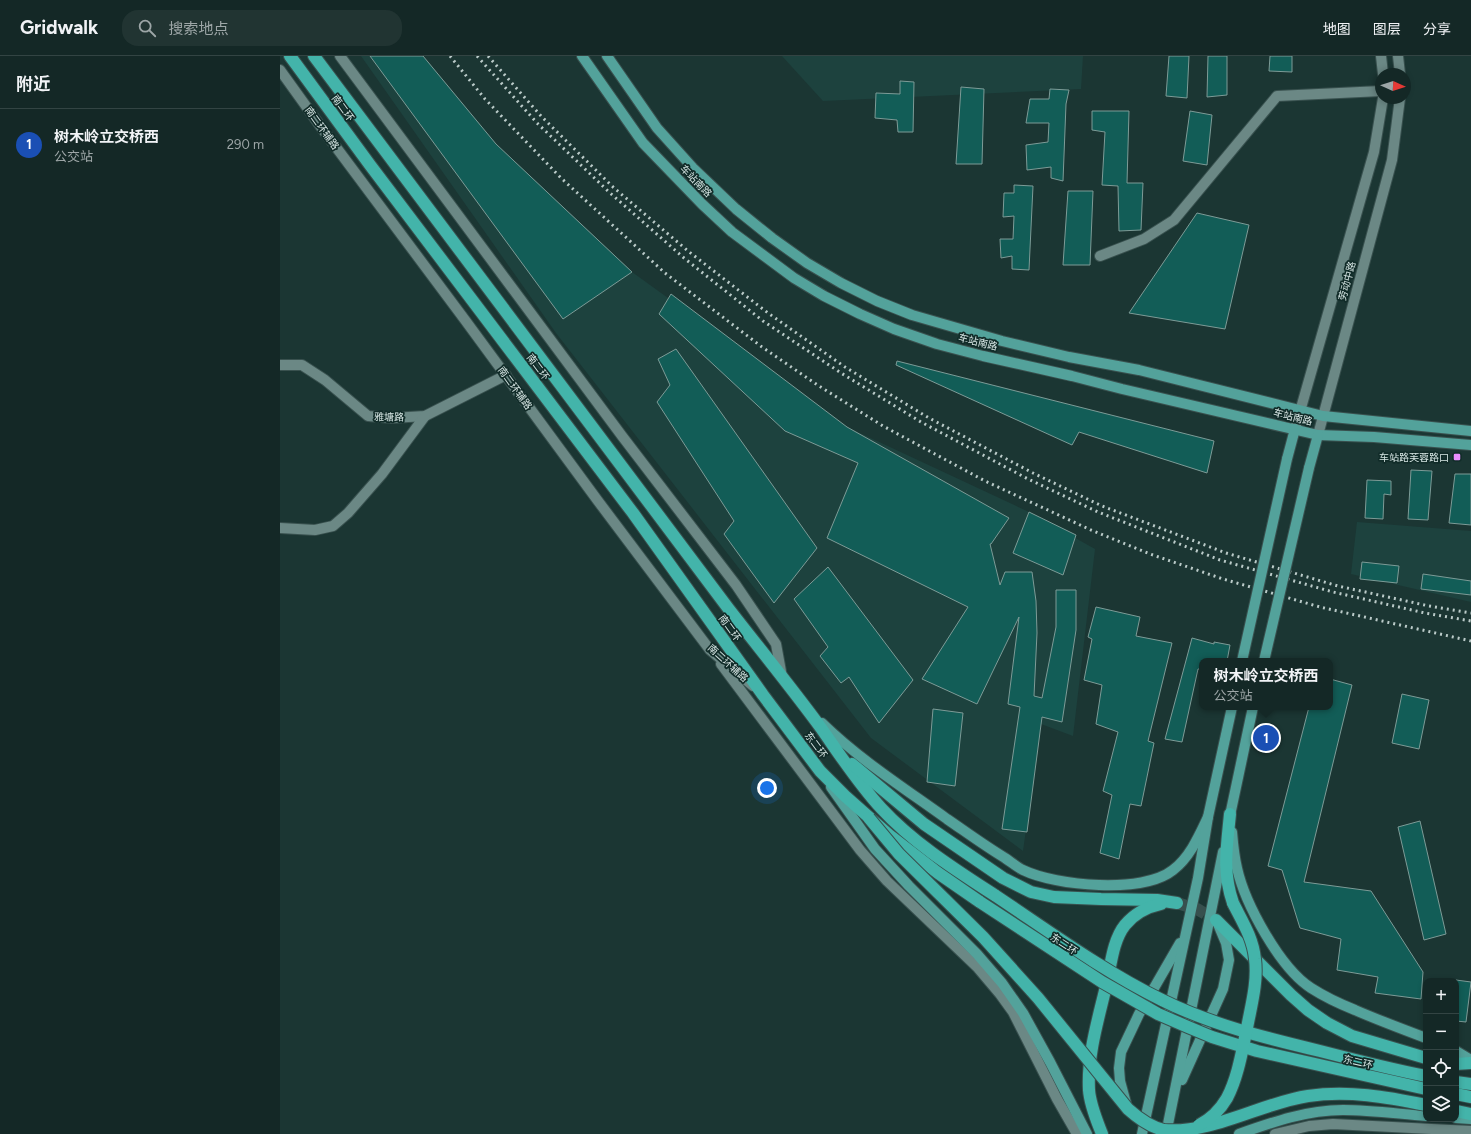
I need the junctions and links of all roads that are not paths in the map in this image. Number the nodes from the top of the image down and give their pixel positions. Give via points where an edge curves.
1 (290, 56) edge
2 (314, 56) edge
3 (340, 56) edge
4 (582, 56) edge
5 (607, 56) edge
6 (1381, 56) edge
7 (1398, 56) edge
8 (1382, 68) edge
9 (1399, 68) edge
10 (280, 70) edge
11 (1375, 91) edge
12 (1382, 104) edge
13 (1399, 104) edge
14 (1100, 256) dead end
15 (280, 365) edge
16 (506, 375) junction
17 (1300, 410) junction
18 (425, 416) junction
19 (1323, 416) junction
20 (1294, 429) junction
21 (1471, 431) edge
22 (1318, 435) junction
23 (1471, 446) edge
24 (280, 528) edge
25 (710, 650) junction
26 (1243, 658) edge
27 (1265, 658) edge
28 (782, 677) junction
29 (763, 694) junction
30 (803, 705) junction
31 (1231, 710) edge
32 (1252, 710) edge
33 (836, 751) junction
34 (820, 771) junction
35 (1230, 814) junction
36 (1208, 817) junction
37 (869, 818) junction
38 (1216, 920) joint
39 (1185, 933) junction
40 (1423, 1037) edge
41 (1459, 1053) edge
42 (1423, 1057) edge
43 (1471, 1060) edge
44 (1459, 1064) edge
45 (1471, 1064) edge
46 (1423, 1075) edge
47 (1459, 1082) edge
48 (1471, 1084) edge
49 (1423, 1088) edge
50 (1459, 1095) edge
51 (1471, 1097) edge
52 (1173, 1101) junction
53 (1423, 1104) edge
54 (1128, 1109) junction
55 (1459, 1112) edge
56 (1471, 1114) edge
57 (1423, 1116) edge
58 (1459, 1118) edge
59 (1471, 1119) edge
60 (1187, 1130) junction
61 (1471, 1131) edge
62 (1077, 1134) edge
63 (1087, 1134) edge
64 (1102, 1134) edge
65 (1142, 1134) edge
66 (1166, 1134) edge
67 (1239, 1134) edge
68 (1275, 1134) edge

1 - 29 highway, 南二环 via 633,513
2 - 28 highway, 南二环 via 704,577
3 - 28 main road via 736,585 776,644
4 - 20 main road, 车站南路 via 644,143 702,204 732,232 765,257 824,296 894,329 937,344
5 - 17 main road, 车站南路 via 657,128 736,210 807,263 841,283 877,301 945,326
6 - 8 main road
7 - 9 main road
10 - 16 main road, 南二环辅路
11 - 14 main road via 1277,96 1174,220 1144,239
12 - 17 main road, 劳动中路 via 1374,152
13 - 19 main road, 劳动中路 via 1392,160
15 - 18 main road, 雅塘路 via 302,365 325,380 368,416
16 - 18 main road, 雅塘路
16 - 25 main road, 南二环辅路
17 - 19 main road, 车站南路
17 - 20 main road, 劳动中路
18 - 24 main road via 382,474 348,514 333,526 314,530
19 - 21 main road, 车站南路
19 - 22 main road, 劳动中路
20 - 22 main road, 车站南路
20 - 26 main road, 劳动中路, bridge
22 - 23 main road, 车站南路 via 1374,437
22 - 27 main road, 劳动中路, bridge
25 - 29 main road, 南二环辅路
25 - 62 main road via 860,850 887,881 978,968 1000,994 1013,1012
28 - 30 highway, 东二环
29 - 34 highway, 东二环
30 - 33 highway, 东二环
30 - 36 main road via 873,767 1022,870 1042,876 1065,882 1094,884 1134,884 1159,878 1173,871 1185,858
31 - 36 main road
32 - 35 main road
33 - 46 highway, 东二环, bridge via 881,808 939,857 1076,950 1135,986 1190,1013 1236,1029 1280,1042
33 - 64 highway via 924,824 1003,878 1030,892 1054,897 1157,900 1177,903 1150,907 1136,914 1125,926 1117,941 1089,1070 1089,1092
34 - 37 highway, 东二环
34 - 63 main road via 875,848 1002,983 1023,1013
35 - 40 main road via 1232,842 1242,884 1264,931 1297,976 1310,988 1333,1001
35 - 52 main road
35 - 60 highway, bridge via 1227,881 1233,902 1252,940 1255,982 1241,1056 1233,1083 1226,1098 1210,1119
36 - 39 main road via 1198,878
37 - 49 highway, 东二环, bridge via 910,853 986,906 1082,970 1158,1014 1212,1037 1257,1051
37 - 54 highway, bridge via 899,854 983,937 1038,998
38 - 42 highway via 1302,1005 1327,1023 1352,1036
38 - 52 main road via 1226,943 1229,960 1223,989
39 - 54 main road, bridge via 1139,1014 1121,1052 1120,1081
39 - 65 main road
41 - 43 main road
44 - 45 highway
47 - 48 highway
50 - 51 highway
52 - 66 main road
53 - 60 highway, bridge via 1356,1094 1309,1096 1284,1101 1204,1128
54 - 60 highway, bridge via 1137,1117 1163,1130
55 - 56 highway
57 - 67 main road via 1343,1110 1307,1114
58 - 59 main road
61 - 68 main road via 1333,1124 1309,1126

